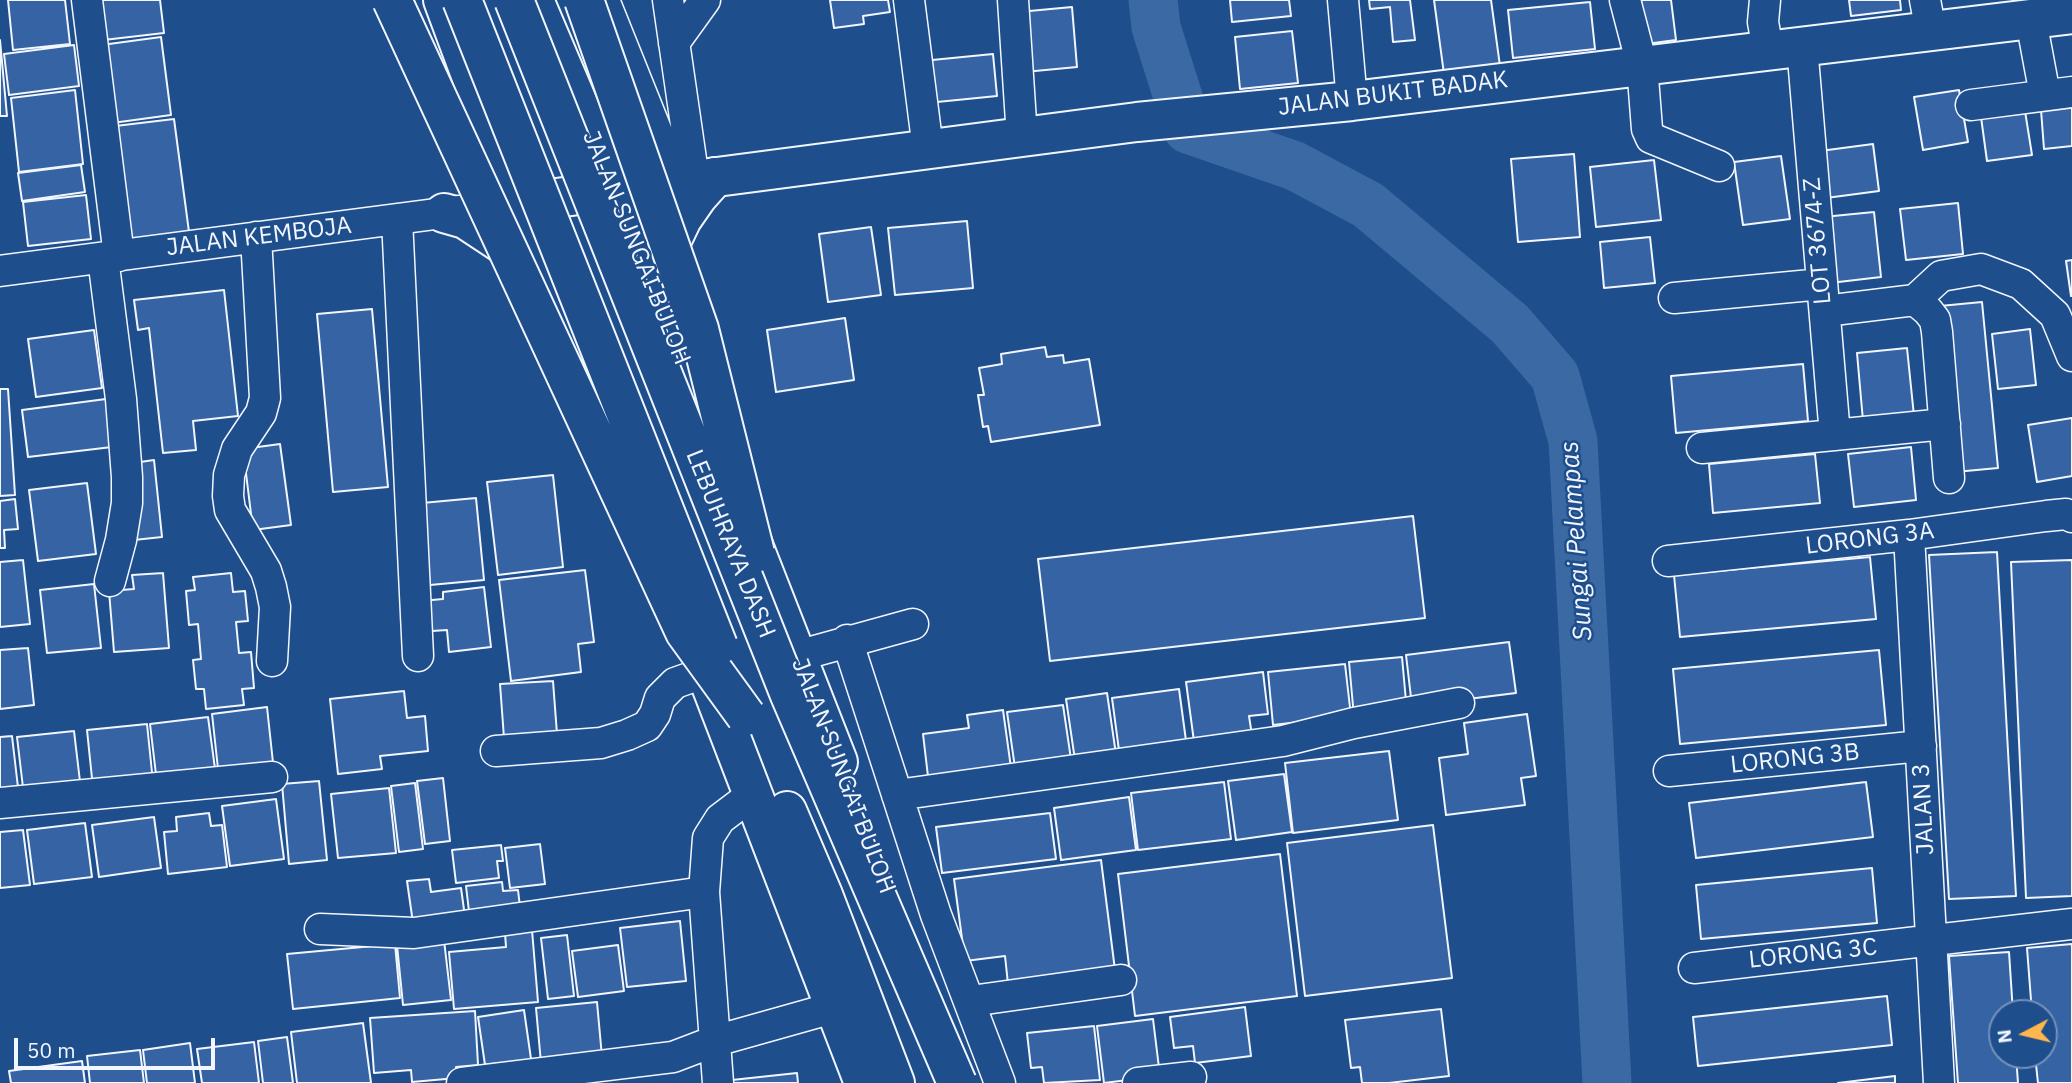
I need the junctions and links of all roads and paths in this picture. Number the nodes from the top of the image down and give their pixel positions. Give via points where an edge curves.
1 (88, 0) edge
2 (392, 0) edge
3 (443, 0) edge
4 (461, 0) edge
5 (514, 0) edge
6 (534, 0) edge
7 (584, 0) edge
8 (604, 0) edge
9 (668, 0) edge
10 (705, 0) edge
11 (909, 0) edge
12 (1013, 0) edge
13 (1343, 0) edge
14 (1625, 0) edge
15 (1765, 0) edge
16 (2072, 14) edge
17 (1928, 16) edge
18 (2031, 20) junction
19 (674, 43) junction
20 (1785, 48) junction
21 (1642, 65) junction
22 (2058, 93) edge
23 (1352, 101) junction
24 (1971, 105) dead end
25 (1022, 137) junction
26 (928, 149) junction
27 (1720, 166) dead end
28 (695, 180) junction
29 (615, 191) junction
30 (518, 202) junction
31 (444, 213) junction
32 (397, 219) junction
33 (256, 237) junction
34 (111, 257) junction
35 (0, 271) edge
36 (550, 289) junction
37 (1823, 297) junction
38 (657, 298) junction
39 (1674, 298) dead end
40 (1915, 300) junction
41 (2072, 356) edge
42 (1945, 424) junction
43 (1835, 435) junction
44 (1702, 448) dead end
45 (1949, 478) dead end
46 (2072, 517) edge
47 (1909, 535) junction
48 (1668, 561) dead end
49 (110, 580) dead end
50 (913, 624) dead end
51 (847, 640) junction
52 (418, 656) dead end
53 (797, 656) junction
54 (272, 661) dead end
55 (706, 673) junction
56 (790, 695) junction
57 (1459, 703) dead end
58 (746, 716) junction
59 (1921, 746) junction
60 (496, 751) dead end
61 (1669, 771) dead end
62 (272, 777) dead end
63 (753, 794) junction
64 (897, 795) junction
65 (0, 803) edge
66 (704, 892) junction
67 (2072, 924) edge
68 (320, 929) dead end
69 (1932, 941) junction
70 (1694, 968) dead end
71 (1121, 980) dead end
72 (971, 1001) junction
73 (836, 1007) junction
74 (715, 1041) junction
75 (1191, 1077) dead end
76 (462, 1083) edge
77 (718, 1083) edge
78 (864, 1083) edge
79 (895, 1083) edge
80 (957, 1083) edge
81 (966, 1083) edge
82 (1000, 1083) edge
83 (1138, 1083) edge
84 (1939, 1083) edge

1 - 34 street
2 - 58 main road, bridge via 685,632
3 - 30 main road
4 - 58 main road, LEBUHRAYA DASH, bridge
5 - 56 main road, LEBUHRAYA DASH, bridge
6 - 29 main road, JALAN SUNGAI BULOH
7 - 56 main road, bridge via 699,329
8 - 28 street
9 - 19 street
10 - 19 street
11 - 26 street
12 - 25 street
13 - 23 street
14 - 21 street
15 - 20 street, LOT 3674-Z via 1763,22
16 - 18 main road, JALAN BUKIT BADAK
17 - 18 main road, JALAN BUKIT BADAK
17 - 20 main road, JALAN BUKIT BADAK
18 - 22 street
19 - 28 street
20 - 21 main road, JALAN BUKIT BADAK
20 - 37 street, LOT 3674-Z
21 - 23 main road, JALAN BUKIT BADAK
21 - 27 street via 1651,138
22 - 24 street
23 - 25 main road, JALAN BUKIT BADAK
25 - 26 main road, JALAN BUKIT BADAK
26 - 28 main road, JALAN BUKIT BADAK
28 - 29 main road, JALAN BUKIT BADAK
28 - 38 main road via 698,196 674,236
29 - 30 main road, JALAN BUKIT BADAK
29 - 38 main road, JALAN SUNGAI BULOH
30 - 31 street, JALAN KEMBOJA
30 - 36 main road
31 - 32 street, JALAN KEMBOJA
31 - 36 main road via 488,232 522,257
32 - 33 street, JALAN KEMBOJA
32 - 52 street
33 - 34 street, JALAN KEMBOJA
33 - 54 street via 265,398 261,413 237,449 228,496 230,510 271,587 275,607
34 - 35 street, JALAN KEMBOJA
34 - 49 street via 127,503
36 - 55 main road
37 - 39 street
37 - 40 street
37 - 43 street, LOT 3674-Z
38 - 53 main road, JALAN SUNGAI BULOH
40 - 41 street via 1941,276 1981,269 2021,284 2054,315
40 - 42 street via 1935,320
42 - 43 street
42 - 45 street
43 - 44 street
46 - 47 street, LORONG 3A via 2046,516
47 - 48 street, LORONG 3A
47 - 59 street, JALAN 3
50 - 51 street
51 - 53 street
51 - 64 street
53 - 81 main road, JALAN SUNGAI BULOH
55 - 60 street via 675,683 660,698 647,726 627,735 601,743
55 - 63 main road
56 - 80 main road, LEBUHRAYA DASH, bridge
57 - 64 street via 1283,741
58 - 79 main road, LEBUHRAYA DASH via 823,895
59 - 61 street, LORONG 3B
59 - 69 street, JALAN 3
62 - 65 street
63 - 66 street via 720,820 708,838
63 - 73 main road
64 - 72 street via 936,915
66 - 68 street via 414,933
66 - 74 street
67 - 69 street, LORONG 3C
69 - 70 street, LORONG 3C
69 - 84 street, JALAN 3
71 - 72 street
72 - 82 street
73 - 74 street
73 - 78 main road
74 - 76 street via 673,1057
74 - 77 street
75 - 83 street

